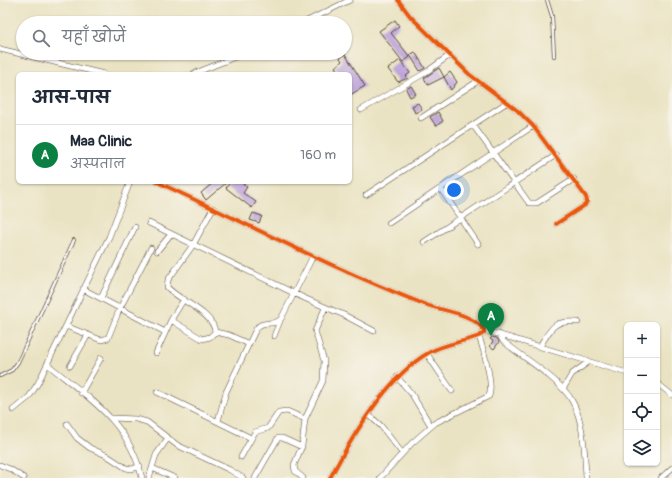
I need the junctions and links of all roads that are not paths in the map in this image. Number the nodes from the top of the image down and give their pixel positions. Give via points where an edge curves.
1 (350, 0) edge
2 (398, 0) edge
3 (547, 0) edge
4 (318, 16) edge
5 (0, 49) edge
6 (16, 53) edge
7 (450, 55) junction
8 (554, 56) dead end
9 (46, 60) edge
10 (228, 60) edge
11 (96, 72) edge
12 (198, 72) edge
13 (478, 81) junction
14 (506, 103) junction
15 (361, 110) dead end
16 (421, 118) dead end
17 (473, 125) junction
18 (533, 126) junction
19 (493, 154) junction
20 (556, 155) junction
21 (574, 179) junction
22 (514, 183) junction
23 (129, 184) edge
24 (161, 184) edge
25 (440, 189) junction
26 (366, 195) dead end
27 (213, 208) junction
28 (460, 218) junction
29 (148, 223) dead end
30 (389, 223) dead end
31 (556, 224) dead end
32 (134, 227) dead end
33 (171, 234) junction
34 (74, 240) dead end
35 (424, 242) dead end
36 (478, 244) dead end
37 (193, 245) junction
38 (151, 248) dead end
39 (157, 251) dead end
40 (313, 256) junction
41 (83, 289) junction
42 (294, 294) junction
43 (101, 298) junction
44 (184, 299) junction
45 (120, 308) junction
46 (325, 308) junction
47 (171, 320) junction
48 (280, 320) junction
49 (578, 322) dead end
50 (66, 326) junction
51 (484, 330) junction
52 (374, 331) dead end
53 (165, 332) junction
54 (215, 332) junction
55 (499, 334) junction
56 (88, 335) junction
57 (274, 336) dead end
58 (479, 336) junction
59 (249, 344) junction
60 (540, 346) junction
61 (156, 353) dead end
62 (428, 354) junction
63 (101, 358) dead end
64 (587, 363) junction
65 (47, 364) junction
66 (70, 366) dead end
67 (624, 372) edge
68 (0, 376) edge
69 (397, 377) junction
70 (660, 385) edge
71 (452, 390) dead end
72 (563, 390) junction
73 (157, 392) dead end
74 (81, 393) junction
75 (672, 395) edge
76 (13, 410) dead end
77 (369, 414) junction
78 (112, 418) junction
79 (305, 419) junction
80 (218, 421) junction
81 (67, 424) dead end
82 (431, 426) junction
83 (168, 438) junction
84 (251, 438) junction
85 (302, 447) junction
86 (402, 453) junction
87 (241, 457) dead end
88 (0, 465) edge
89 (140, 466) junction
90 (152, 468) junction
91 (672, 468) edge
92 (24, 478) edge
93 (142, 478) edge
94 (149, 478) edge
95 (175, 478) edge
96 (243, 478) edge
97 (255, 478) edge
98 (303, 478) edge
99 (330, 478) edge
100 (380, 478) edge
101 (586, 478) edge
102 (662, 478) edge

1 - 4 street
2 - 7 street via 410,16
3 - 8 lane via 552,16
5 - 6 street
7 - 13 street
7 - 15 street via 425,73
9 - 11 street
10 - 12 street
13 - 14 street
13 - 16 street
14 - 17 street
14 - 18 street
17 - 19 street
17 - 26 street
18 - 19 street
18 - 20 street
19 - 22 street
19 - 25 street
20 - 21 street
20 - 22 street
21 - 22 street via 532,204 527,202
21 - 31 street via 587,201 582,208
22 - 28 street
23 - 41 street via 114,225
24 - 27 street
25 - 28 street
25 - 30 street
27 - 37 street
27 - 40 street
28 - 35 street
28 - 36 street
29 - 33 street
32 - 43 street
33 - 37 street
33 - 39 street
34 - 68 lane via 18,362 12,370
37 - 42 street
37 - 44 street via 167,284 168,288
38 - 45 street
40 - 42 street
40 - 51 street via 353,276 424,305 466,317
41 - 43 street
41 - 50 street
42 - 46 street
42 - 48 street
43 - 45 street
44 - 47 street
44 - 54 street via 212,325
45 - 53 street
45 - 56 street via 108,338 101,340
46 - 52 street
46 - 79 street via 316,331 324,361 324,374
47 - 53 street
47 - 54 street via 202,339 210,337
48 - 57 street
48 - 59 street via 276,324 264,323 258,326
49 - 60 street via 556,323
50 - 56 street
50 - 65 street
51 - 55 street
51 - 58 street
53 - 61 street
54 - 59 street
55 - 60 street
55 - 72 street via 506,343
56 - 66 street
58 - 62 street
58 - 82 street via 487,359 490,394 487,398
59 - 80 street via 226,392
60 - 64 street
62 - 69 street
62 - 71 street
63 - 74 street
64 - 67 street
64 - 72 street via 572,374
65 - 74 street
65 - 76 street via 32,393
69 - 77 street
69 - 82 street via 411,393
70 - 75 street
72 - 101 street via 573,403 578,419
73 - 80 street
74 - 78 street
77 - 86 street
77 - 99 street
78 - 83 street via 142,420
78 - 89 street via 131,446
79 - 84 street via 282,411 268,428 256,431
79 - 85 street
80 - 84 street
81 - 89 street via 77,438 90,448 126,468
82 - 86 street
83 - 90 street
83 - 96 street via 182,448
84 - 87 street
85 - 97 street via 278,438
85 - 98 street via 294,469
86 - 100 street
88 - 92 street
89 - 93 street
90 - 94 street
90 - 95 street
91 - 102 street

